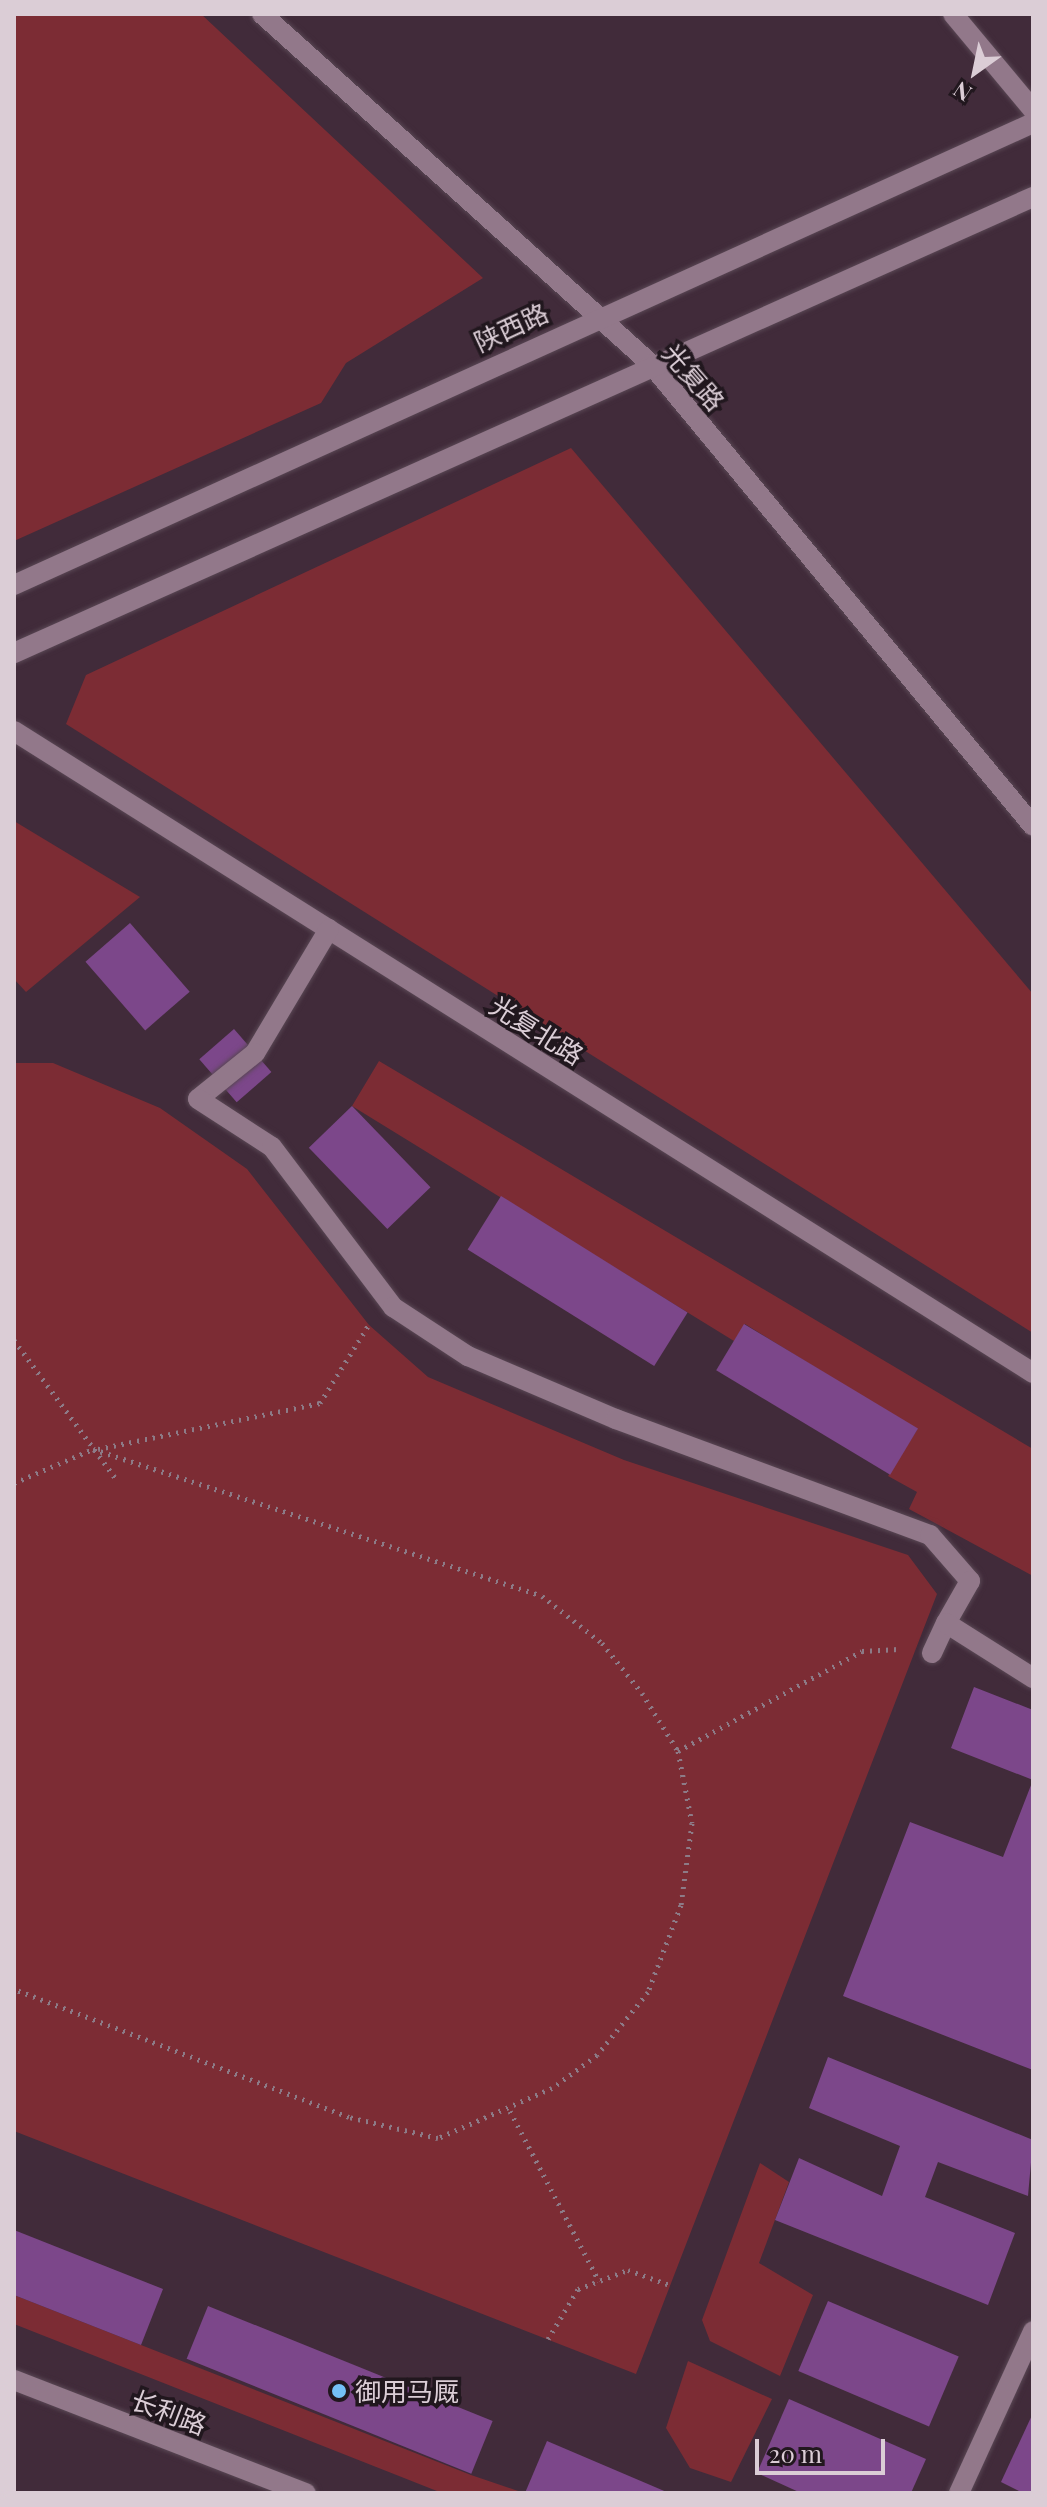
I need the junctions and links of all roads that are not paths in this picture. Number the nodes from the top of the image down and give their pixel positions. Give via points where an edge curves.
1 (262, 14) edge
2 (953, 14) edge
3 (1033, 110) edge
4 (1033, 123) edge
5 (1033, 197) edge
6 (599, 315) junction
7 (651, 364) junction
8 (14, 585) edge
9 (14, 653) edge
10 (14, 731) edge
11 (1033, 826) edge
12 (329, 929) junction
13 (1033, 1373) edge
14 (946, 1623) junction
15 (932, 1653) road end
16 (1033, 1678) edge
17 (1033, 2331) edge
18 (14, 2380) edge
19 (306, 2493) edge
20 (959, 2493) edge

1 - 6 street, 光复路
2 - 3 street
4 - 6 street, 陕西路
5 - 7 street
6 - 7 street, 光复路
6 - 8 street, 陕西路
7 - 9 street
7 - 11 street, 光复路
10 - 12 street, 光复北路
12 - 13 street, 光复北路
12 - 14 street via 255,1053 198,1099 272,1147 393,1307 468,1356 616,1419 930,1535 970,1581
14 - 15 street
14 - 16 street
17 - 20 street
18 - 19 street, 长利路

